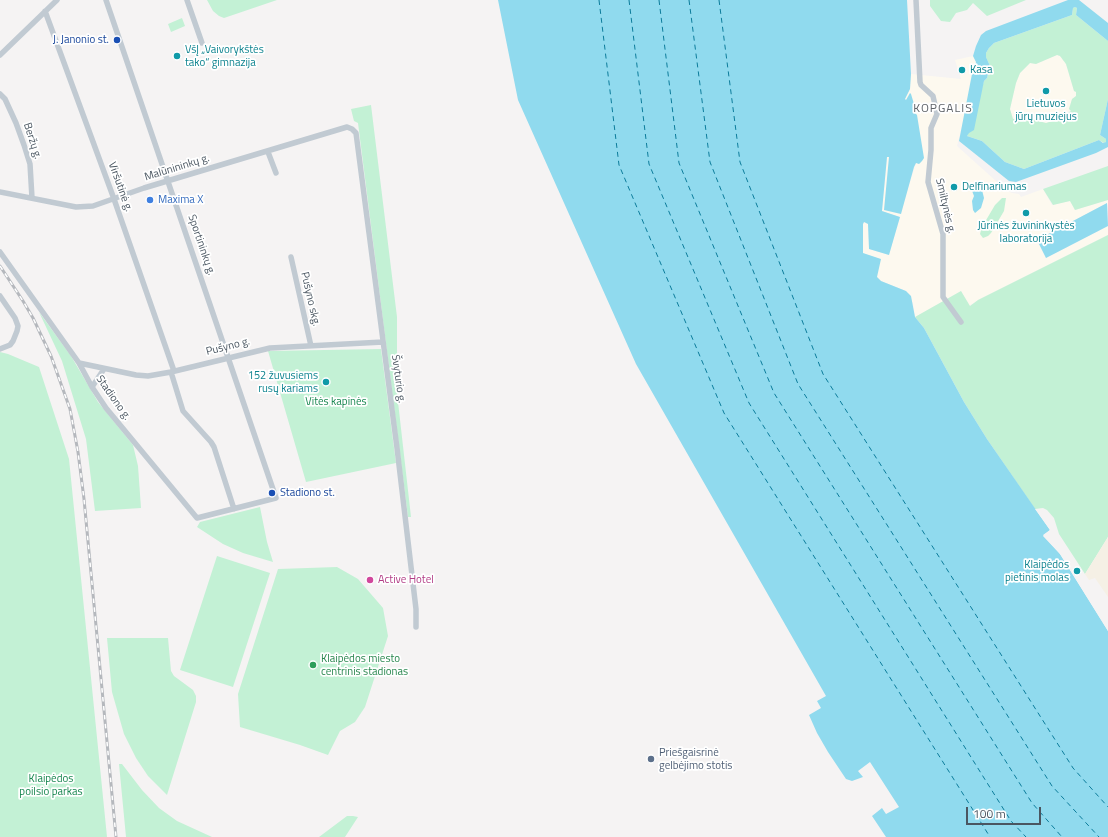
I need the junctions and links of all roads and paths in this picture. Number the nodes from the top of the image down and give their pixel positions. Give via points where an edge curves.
1 (57, 0) edge
2 (106, 0) edge
3 (187, 0) edge
4 (916, 0) edge
5 (45, 11) junction
6 (202, 43) dead end
7 (0, 55) edge
8 (0, 94) edge
9 (356, 133) joint
10 (268, 152) junction
11 (276, 174) dead end
12 (168, 180) junction
13 (0, 192) edge
14 (32, 198) junction
15 (114, 199) junction
16 (0, 252) edge
17 (291, 258) dead end
18 (0, 296) edge
19 (961, 322) dead end
20 (383, 342) junction
21 (310, 346) junction
22 (0, 349) edge
23 (228, 357) junction
24 (79, 363) junction
25 (104, 369) junction
26 (172, 372) junction
27 (92, 388) junction
28 (276, 498) joint
29 (234, 509) junction
30 (416, 627) dead end

1 - 5 street
2 - 12 street, Sportininkų g.
3 - 6 street
4 - 19 street, Smiltynės g. via 920,82 932,93 937,114 931,128 928,182 943,234 943,297
5 - 7 street
5 - 15 street, Viršutinė g.
8 - 14 street, Beržų g. via 16,122 30,164
9 - 10 street, Malūnininkų g. via 347,127
9 - 20 street, Švyturio g.
10 - 11 street
10 - 12 street, Malūnininkų g.
12 - 15 street, Malūnininkų g.
12 - 23 street, Sportininkų g.
13 - 14 street, Malūnininkų g.
14 - 15 street, Malūnininkų g. via 76,207
15 - 26 street, Viršutinė g.
16 - 24 street, Stadiono g.
17 - 21 street, Pušyno skg.
18 - 22 street via 18,326 10,345
20 - 21 street, Pušyno g.
20 - 30 street, Švyturio g. via 409,542
21 - 23 street, Pušyno g. via 270,348
23 - 26 street, Pušyno g.
23 - 28 street, Sportininkų g.
24 - 25 street, Pušyno g.
24 - 27 street, Stadiono g.
25 - 26 street, Pušyno g. via 141,376
25 - 27 street
26 - 29 street via 183,411 214,447
27 - 29 street, Stadiono g. via 197,518
28 - 29 street, Stadiono g.

